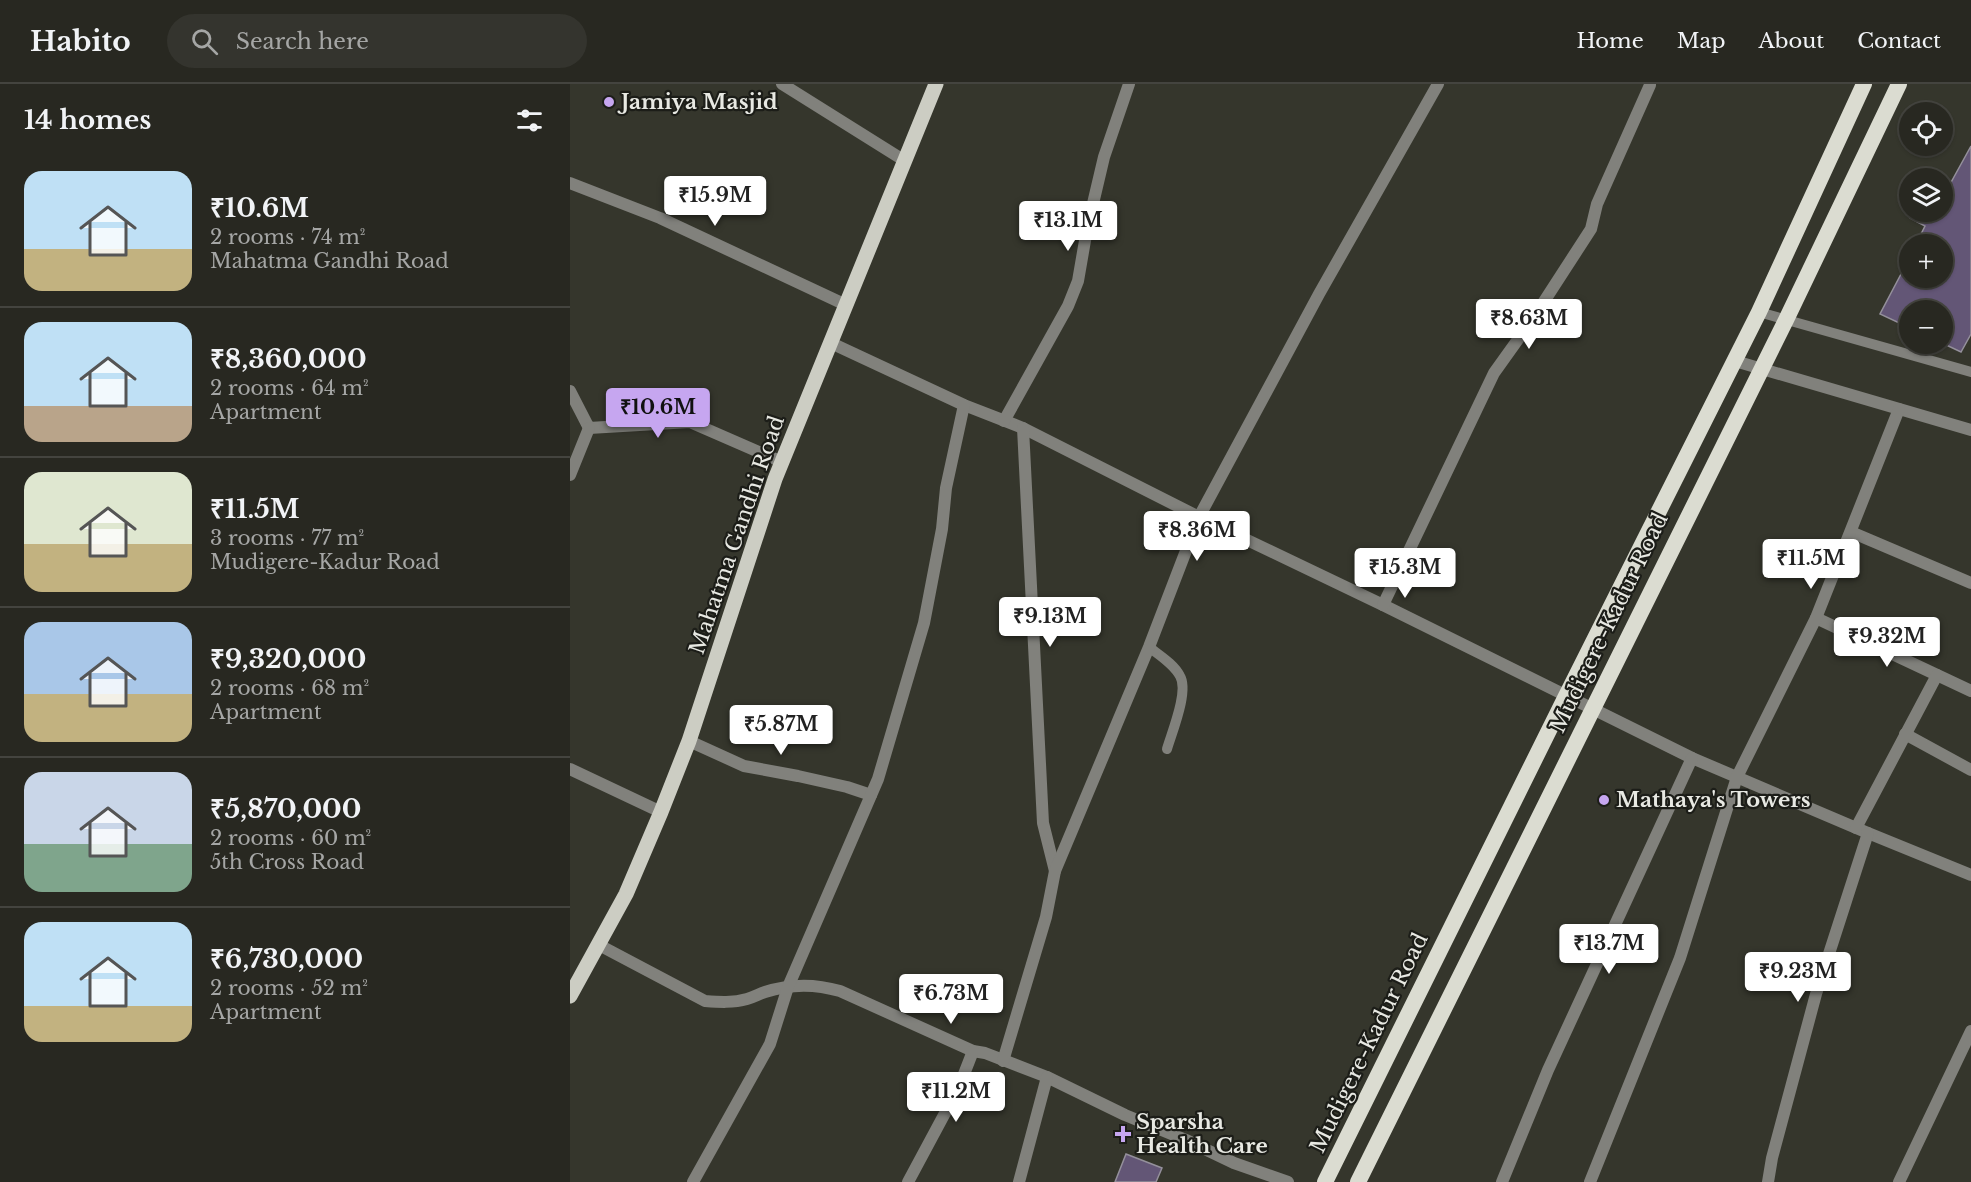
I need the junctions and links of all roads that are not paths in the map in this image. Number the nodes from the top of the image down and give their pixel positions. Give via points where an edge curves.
1 (782, 84) edge
2 (936, 84) edge
3 (1129, 84) edge
4 (1438, 84) edge
5 (1864, 84) edge
6 (1899, 84) edge
7 (1650, 85) edge
8 (905, 161) junction
9 (570, 183) edge
10 (846, 305) junction
11 (1759, 312) junction
12 (1786, 320) junction
13 (831, 343) junction
14 (1735, 361) junction
15 (1761, 369) junction
16 (1971, 372) edge
17 (570, 391) edge
18 (964, 405) junction
19 (1899, 409) junction
20 (1004, 421) junction
21 (589, 428) junction
22 (1023, 428) junction
23 (1971, 430) edge
24 (782, 462) junction
25 (570, 475) edge
26 (1199, 517) junction
27 (1851, 532) junction
28 (1971, 583) edge
29 (1383, 605) junction
30 (1816, 618) junction
31 (1149, 647) junction
32 (1937, 675) junction
33 (1971, 691) edge
34 (1566, 696) junction
35 (1592, 708) junction
36 (1905, 734) junction
37 (689, 741) junction
38 (1167, 749) dead end
39 (1692, 758) junction
40 (570, 769) edge
41 (1971, 770) edge
42 (1737, 777) junction
43 (871, 795) junction
44 (661, 813) junction
45 (1856, 828) junction
46 (1868, 833) junction
47 (1055, 871) junction
48 (1971, 875) edge
49 (599, 945) junction
50 (788, 987) junction
51 (570, 996) edge
52 (1971, 1031) edge
53 (973, 1051) junction
54 (1003, 1061) junction
55 (1047, 1077) junction
56 (693, 1182) edge
57 (908, 1182) edge
58 (1019, 1182) edge
59 (1288, 1182) edge
60 (1325, 1182) edge
61 (1358, 1182) edge
62 (1502, 1182) edge
63 (1590, 1182) edge
64 (1768, 1182) edge
65 (1899, 1182) edge

1 - 8 street
2 - 8 main road, Mahatma Gandhi Road
3 - 20 street via 1104,157 1078,281
4 - 26 street
5 - 11 highway, Mudigere-Kadur Road
6 - 12 highway, Mudigere-Kadur Road
7 - 29 street via 1597,204 1591,229 1494,373
8 - 10 main road, Mahatma Gandhi Road
9 - 10 street via 660,218
10 - 13 main road, Mahatma Gandhi Road
11 - 12 lane
11 - 14 highway, Mudigere-Kadur Road
12 - 15 highway, Mudigere-Kadur Road
12 - 16 lane
13 - 18 street
13 - 24 main road, Mahatma Gandhi Road
14 - 15 street
14 - 34 highway, Mudigere-Kadur Road
15 - 19 street
15 - 35 highway, Mudigere-Kadur Road
17 - 21 street
18 - 20 street
18 - 43 street via 924,623
19 - 23 street
19 - 27 street
20 - 22 street
21 - 24 street via 690,422
21 - 25 street
22 - 26 street
22 - 47 street via 1043,823
24 - 37 main road, Mahatma Gandhi Road
26 - 29 street
26 - 31 street
27 - 28 street
27 - 30 street
29 - 34 street
30 - 32 street
30 - 42 street
31 - 38 lane via 1182,678 1182,702
31 - 47 street
32 - 33 street
32 - 36 street
34 - 35 street
34 - 60 highway, Mudigere-Kadur Road
35 - 39 street
35 - 61 highway, Mudigere-Kadur Road
36 - 41 street
36 - 45 street
37 - 43 street via 744,766
37 - 44 main road, Mahatma Gandhi Road
39 - 42 street
39 - 62 street via 1548,1070
40 - 44 street
42 - 45 street
42 - 63 street via 1680,958
43 - 50 street
44 - 49 main road, Mahatma Gandhi Road
45 - 46 street
46 - 48 street
46 - 64 street via 1816,994
47 - 54 street via 1046,917
49 - 50 street via 705,1001 748,999
49 - 51 main road, Mahatma Gandhi Road
50 - 53 street via 811,985 840,991
50 - 56 street via 770,1044
52 - 65 street
53 - 54 street
53 - 57 street via 959,1087
54 - 55 street
55 - 58 street
55 - 59 street via 1234,1163

